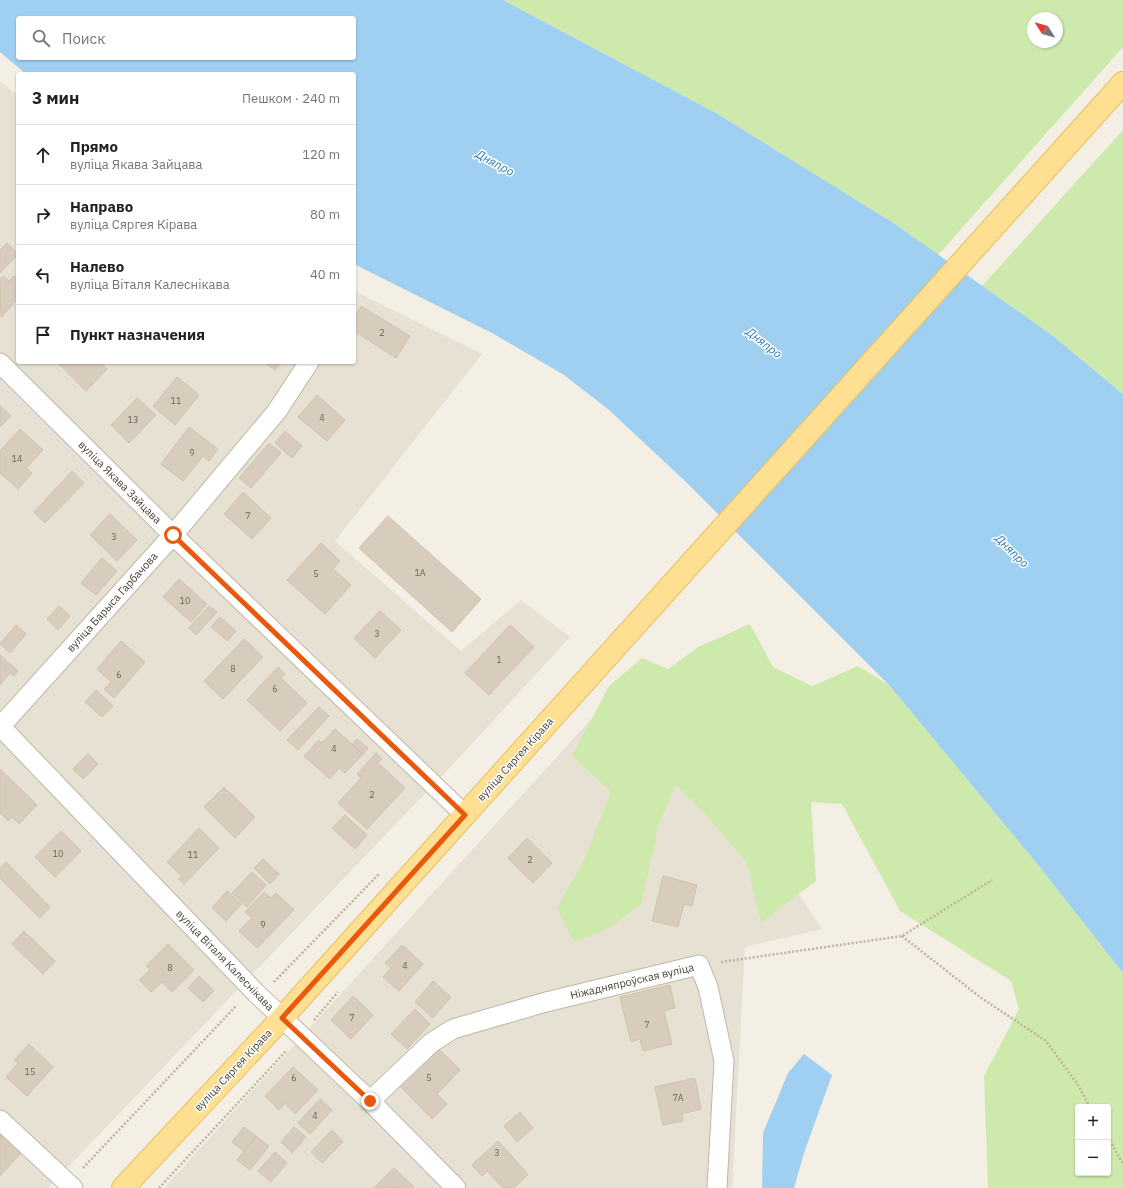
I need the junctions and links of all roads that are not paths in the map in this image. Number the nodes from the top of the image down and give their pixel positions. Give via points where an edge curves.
1 (1123, 83) edge
2 (0, 363) edge
3 (308, 364) edge
4 (173, 535) junction
5 (0, 726) edge
6 (465, 815) junction
7 (282, 1018) junction
8 (370, 1101) junction
9 (0, 1120) edge
10 (73, 1188) edge
11 (123, 1188) edge
12 (456, 1188) edge
13 (718, 1188) edge

1 - 6 main road, вуліца Сяргея Кірава
2 - 4 street, вуліца Якава Зайцава
3 - 4 street, вуліца Барыса Гарбачова via 277,412
4 - 5 street, вуліца Барыса Гарбачова
4 - 6 street, вуліца Якава Зайцава
5 - 7 street, вуліца Віталя Калеснікава
6 - 7 main road, вуліца Сяргея Кірава
7 - 8 street, вуліца Віталя Калеснікава
7 - 11 main road, вуліца Сяргея Кірава
8 - 12 street, вуліца Віталя Калеснікава
8 - 13 street, Ніжадняпроўская вуліца via 431,1043 453,1029 546,1002 699,965 708,987 724,1061
9 - 10 street

